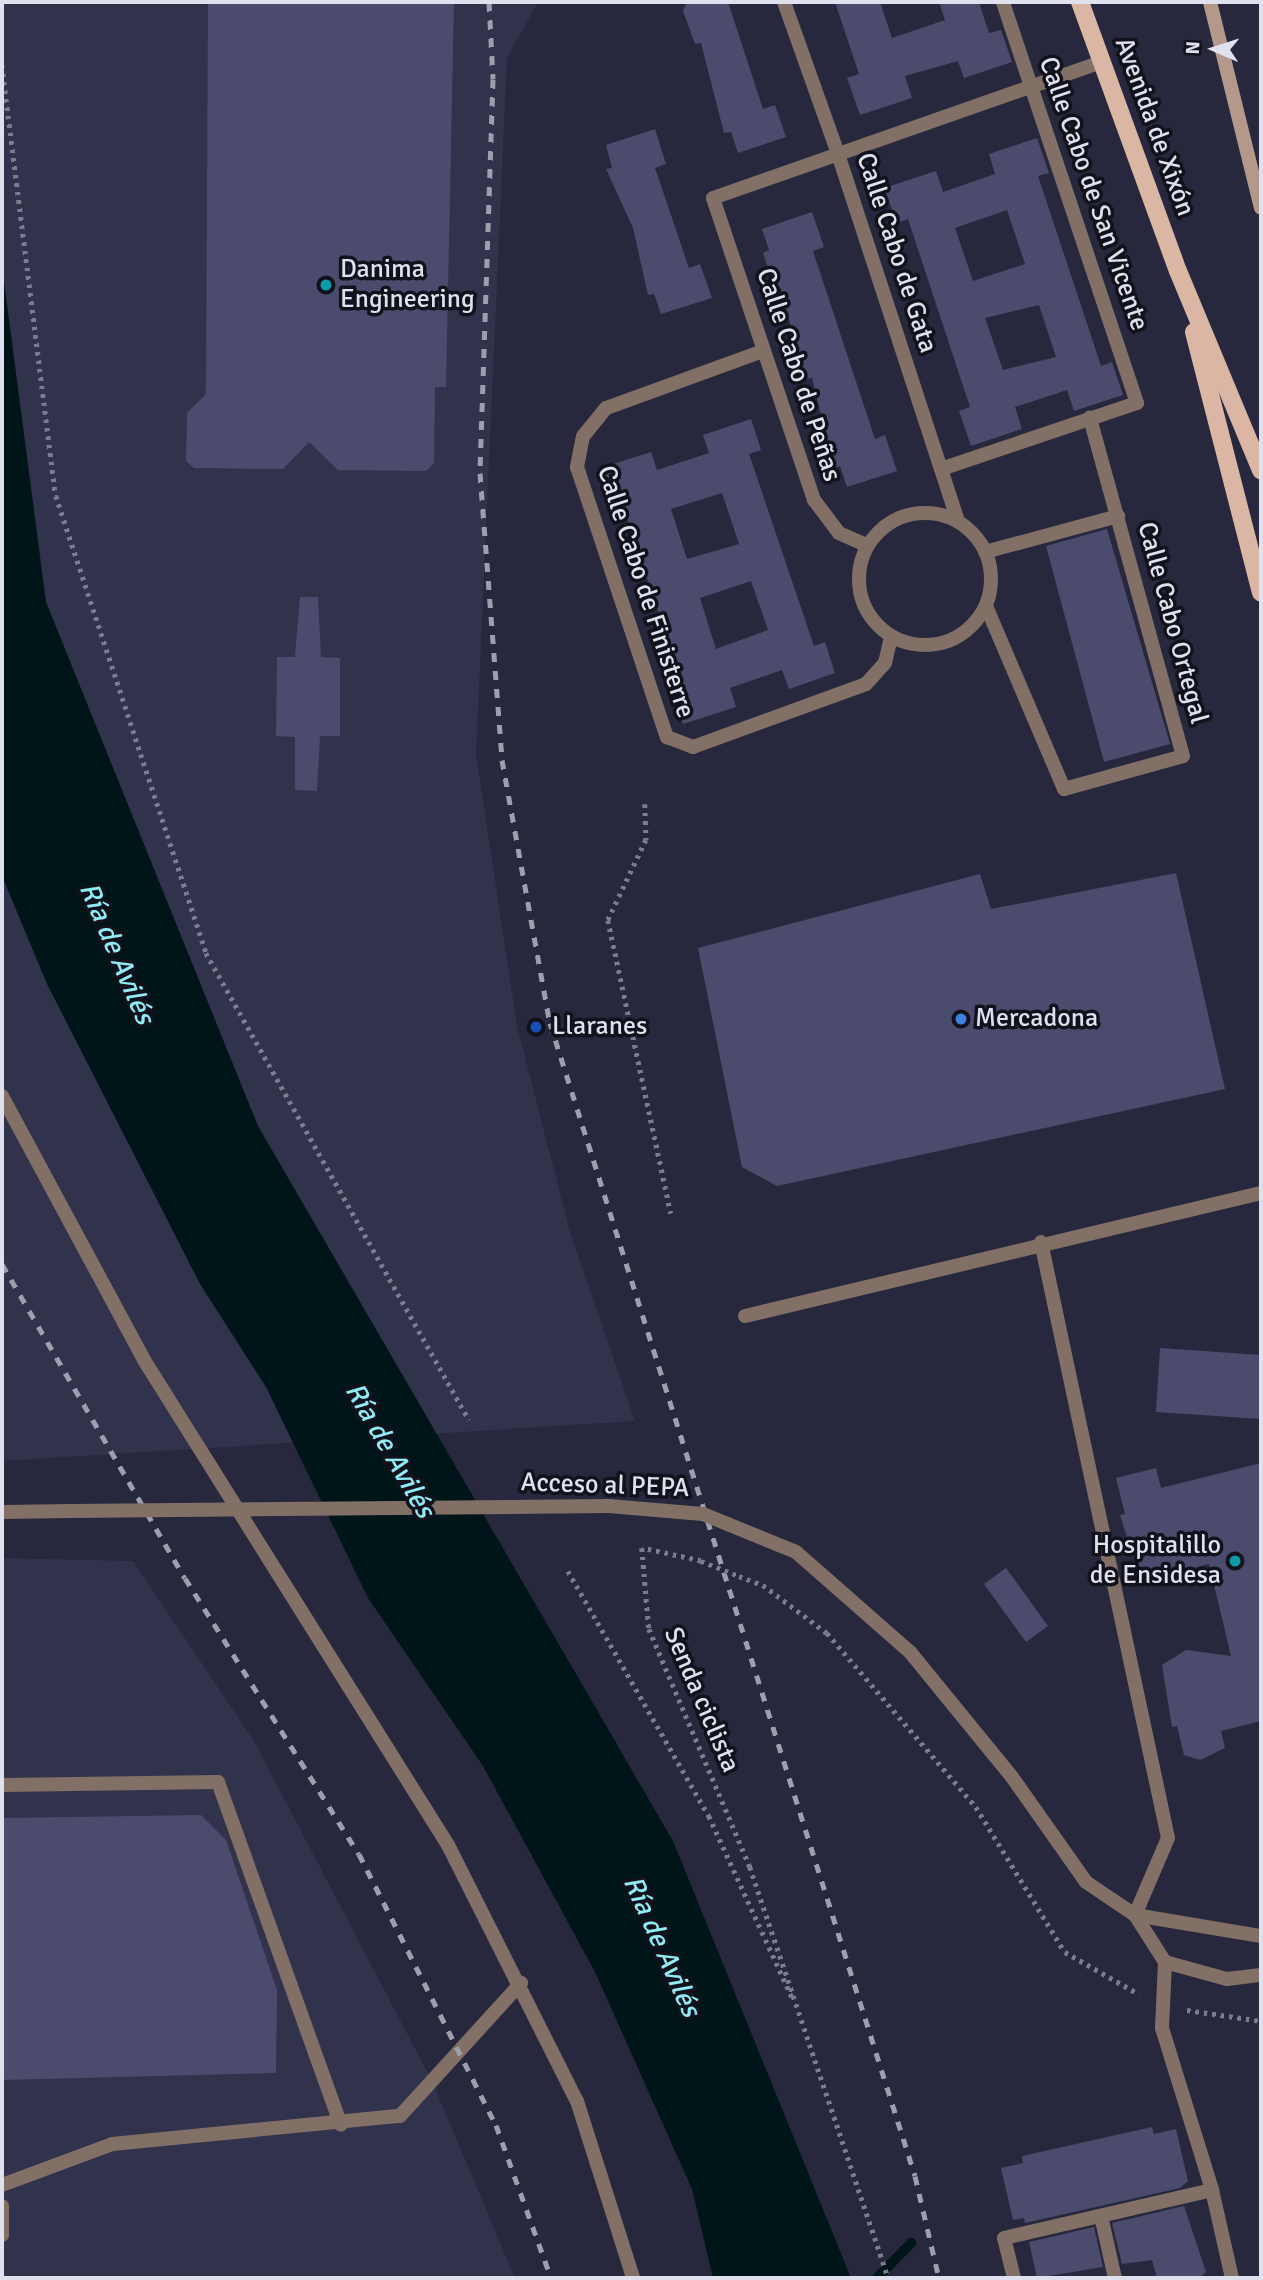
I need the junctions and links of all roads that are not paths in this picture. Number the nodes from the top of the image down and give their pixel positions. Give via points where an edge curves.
1 (784, 2) edge
2 (1003, 2) edge
3 (1080, 2) edge
4 (1210, 2) edge
5 (1102, 62) junction
6 (1031, 87) junction
7 (838, 155) junction
8 (1261, 208) edge
9 (1178, 271) junction
10 (763, 351) junction
11 (1090, 418) junction
12 (941, 469) junction
13 (1261, 470) edge
14 (1118, 516) junction
15 (958, 521) junction
16 (866, 545) junction
17 (985, 552) junction
18 (1261, 593) edge
19 (986, 606) junction
20 (891, 638) junction
21 (2, 1096) edge
22 (1261, 1193) edge
23 (1041, 1242) junction
24 (745, 1316) dead end
25 (2, 1512) edge
26 (2, 1785) edge
27 (1135, 1915) junction
28 (1261, 1937) edge
29 (1165, 1962) junction
30 (1261, 1975) edge
31 (521, 1983) junction
32 (341, 2125) junction
33 (2, 2185) edge
34 (1212, 2190) junction
35 (2, 2206) edge
36 (1101, 2216) junction
37 (2, 2235) edge
38 (634, 2278) edge
39 (1014, 2278) edge
40 (1115, 2278) edge
41 (1231, 2278) edge

1 - 7 street, Calle Cabo de Gata
2 - 6 street, Calle Cabo de San Vicente
3 - 5 main road, Avenida de Xixón
4 - 8 main road
5 - 6 street
5 - 9 main road, Avenida de Xixón
6 - 7 street
6 - 11 street, Calle Cabo de San Vicente via 1137,403
7 - 10 street, Calle Cabo de Peñas via 713,198
7 - 12 street, Calle Cabo de Gata
9 - 13 main road, Avenida de Xixón
9 - 18 main road, Avenida de Xixón
10 - 16 street, Calle Cabo de Peñas via 814,500 839,533
10 - 20 street, Calle Cabo de Finisterre via 638,393 598,417 583,436 577,467 667,737 693,747 866,684 884,663
11 - 12 street
11 - 14 street, Calle Cabo Ortegal
12 - 15 street, Calle Cabo de Gata
14 - 17 street, Calle Cabo Ortegal
14 - 19 street, Calle Cabo Ortegal via 1182,756 1064,789
15 - 16 street via 931,512 894,519
15 - 17 street
16 - 20 street via 857,577 866,613
17 - 19 street via 991,585
19 - 20 street via 970,629 949,642 920,647
21 - 31 street via 144,1360 448,1845
22 - 23 street
23 - 24 street
23 - 27 street via 1168,1838
25 - 27 street, Acceso al PEPA, bridge via 609,1506 703,1514 796,1552 910,1653 1012,1777 1086,1882
26 - 32 street via 218,1782
27 - 28 street
27 - 29 street, Acceso al PEPA
29 - 30 street via 1227,1979
29 - 34 street via 1162,2028
31 - 32 street via 400,2116
31 - 38 street via 577,2101
32 - 33 street via 112,2144
34 - 36 street
34 - 41 street
35 - 37 street
36 - 39 street via 1004,2238
36 - 40 street

